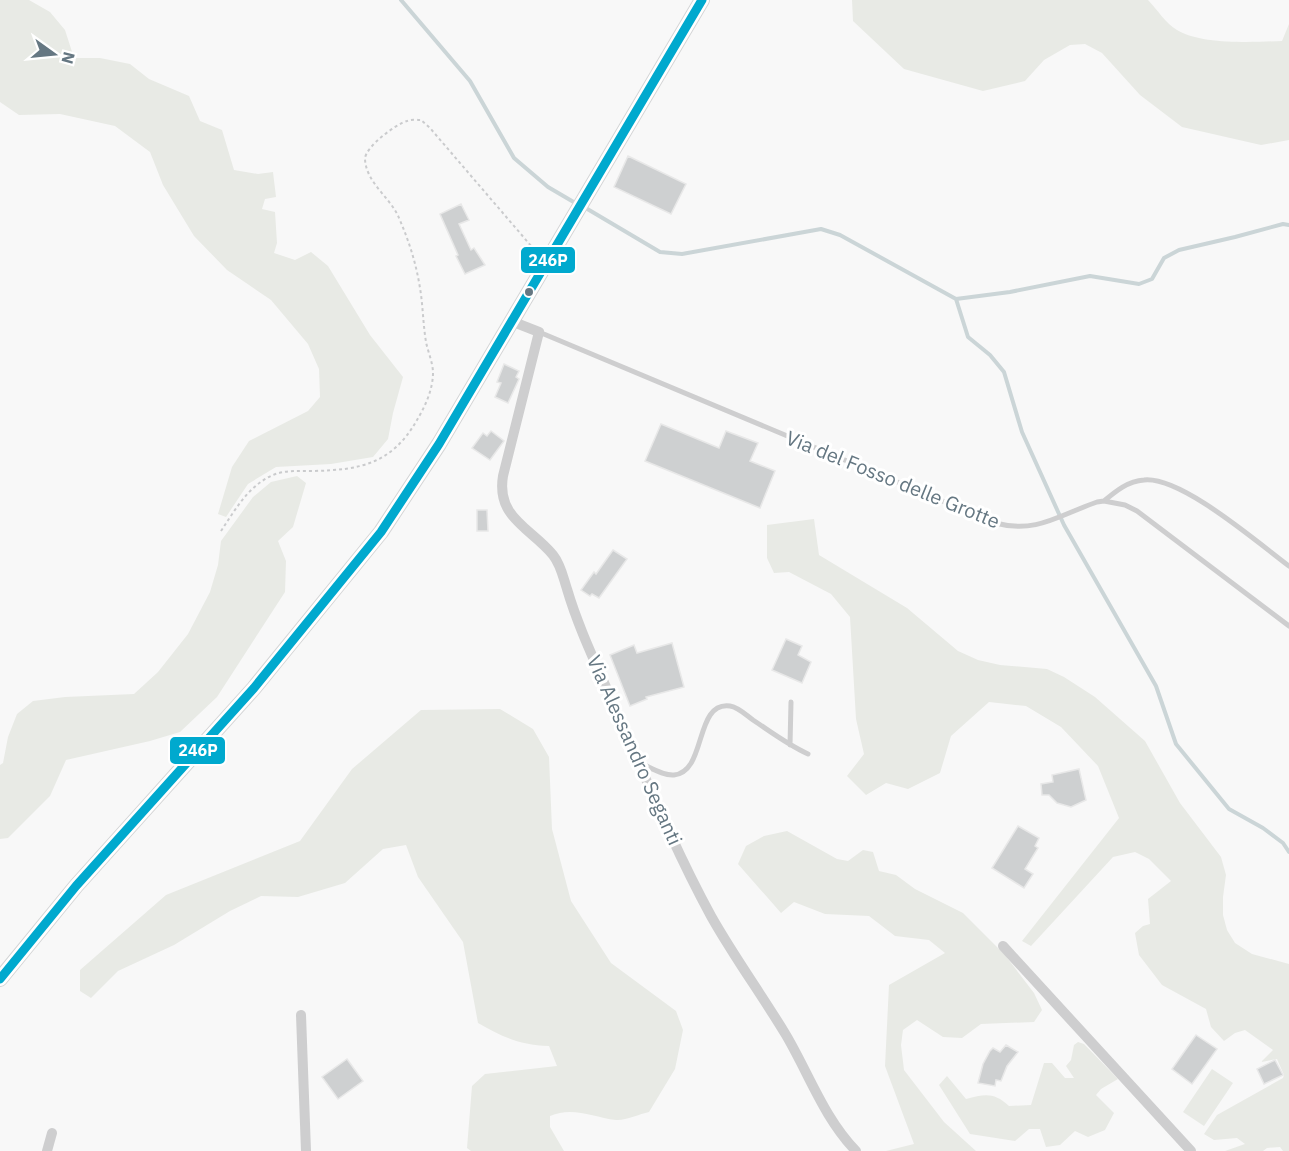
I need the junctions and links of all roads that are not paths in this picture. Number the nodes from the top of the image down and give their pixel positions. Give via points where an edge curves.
1 (702, 0) edge
2 (511, 321) junction
3 (539, 332) junction
4 (1104, 501) junction
5 (1289, 566) edge
6 (1289, 626) edge
7 (791, 702) dead end
8 (790, 745) junction
9 (808, 754) dead end
10 (638, 762) junction
11 (1003, 946) dead end
12 (0, 979) edge
13 (301, 1015) dead end
14 (52, 1133) dead end
15 (47, 1151) edge
16 (306, 1151) edge
17 (856, 1151) edge
18 (1191, 1151) edge

1 - 2 street
2 - 3 street, Via del Fosso delle Grotte
2 - 12 street via 439,444 370,546 254,688 76,886
3 - 4 lane, Via del Fosso delle Grotte via 995,523 1019,528 1034,526
3 - 10 street, Via Alessandro Seganti via 503,476 502,496 513,516 559,565 578,621
4 - 5 lane, Via del Fosso delle Grotte via 1131,483 1161,481 1212,509
4 - 6 lane via 1125,505 1151,520
7 - 8 lane
8 - 9 lane
8 - 10 lane via 735,708 722,706 711,713 693,759 682,773 671,775
10 - 17 street, Via Alessandro Seganti via 712,917 791,1044 828,1115
11 - 18 street
13 - 16 street
14 - 15 street

